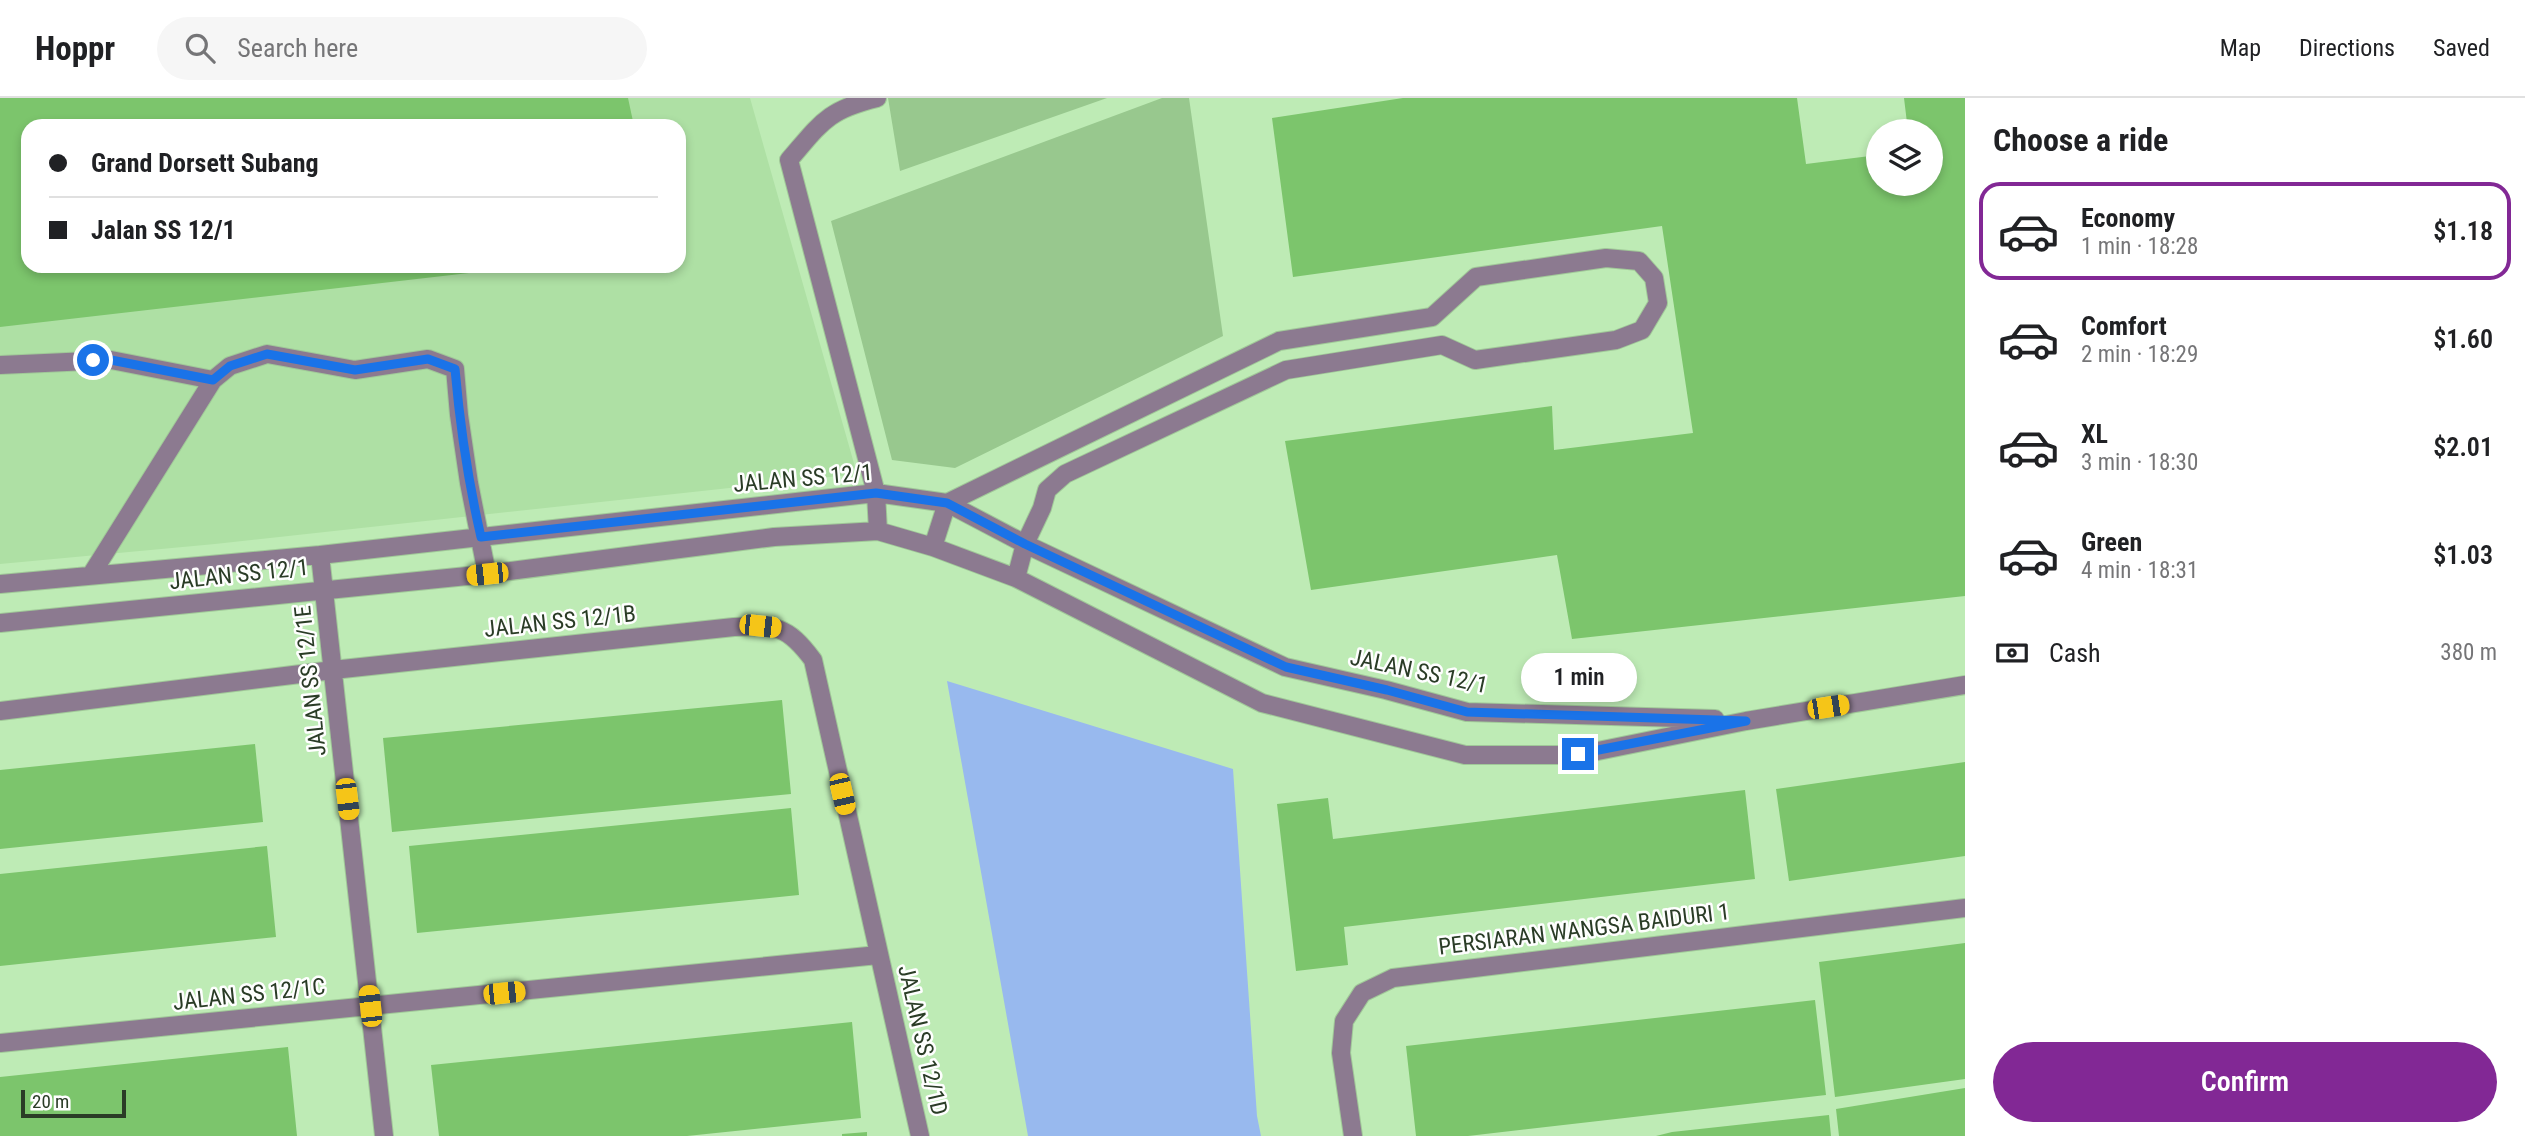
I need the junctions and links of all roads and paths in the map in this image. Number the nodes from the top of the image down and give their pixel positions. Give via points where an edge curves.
1 (877, 98) edge
2 (0, 365) edge
3 (213, 380) junction
4 (876, 493) junction
5 (947, 503) junction
6 (878, 531) junction
7 (481, 537) junction
8 (1025, 544) junction
9 (933, 547) junction
10 (320, 555) junction
11 (487, 574) junction
12 (91, 575) junction
13 (1016, 579) junction
14 (0, 584) edge
15 (324, 590) junction
16 (0, 623) edge
17 (333, 670) junction
18 (1965, 685) edge
19 (0, 710) edge
20 (1746, 721) junction
21 (1965, 908) edge
22 (878, 955) junction
23 (370, 1006) junction
24 (0, 1043) edge
25 (384, 1136) edge
26 (920, 1136) edge
27 (1353, 1136) edge

1 - 4 street via 848,105 825,119 789,160
2 - 3 street via 111,360
3 - 7 street via 230,366 267,354 355,370 428,359 455,369 458,415
3 - 12 street
4 - 5 street, JALAN SS 12/1
4 - 6 street
4 - 7 street, JALAN SS 12/1
5 - 8 street, JALAN SS 12/1
5 - 8 street via 1279,341 1433,317 1476,277 1606,258 1639,261 1654,278 1658,303 1642,330 1616,340 1475,360 1442,345 1286,370 1065,474 1048,490
5 - 9 street
6 - 9 street, JALAN SS 12/1
6 - 11 street, JALAN SS 12/1 via 774,537
7 - 10 street, JALAN SS 12/1
7 - 11 street
8 - 13 street
8 - 20 street, JALAN SS 12/1 via 1286,667 1467,712
9 - 13 street, JALAN SS 12/1
10 - 12 street, JALAN SS 12/1
10 - 15 street, JALAN SS 12/1E
11 - 15 street, JALAN SS 12/1
12 - 14 street, JALAN SS 12/1
13 - 20 street, JALAN SS 12/1 via 1262,703 1465,755 1578,754
15 - 16 street, JALAN SS 12/1
15 - 17 street, JALAN SS 12/1E
17 - 19 street, JALAN SS 12/1B
17 - 22 street, JALAN SS 12/1B via 734,627 778,628 798,639 813,660
17 - 23 street, JALAN SS 12/1E
18 - 20 street
21 - 27 street, PERSIARAN WANGSA BAIDURI 1 via 1393,978 1362,993 1344,1021 1341,1053
22 - 23 street, JALAN SS 12/1C
22 - 26 street, JALAN SS 12/1D
23 - 24 street, JALAN SS 12/1C
23 - 25 street, JALAN SS 12/1E

